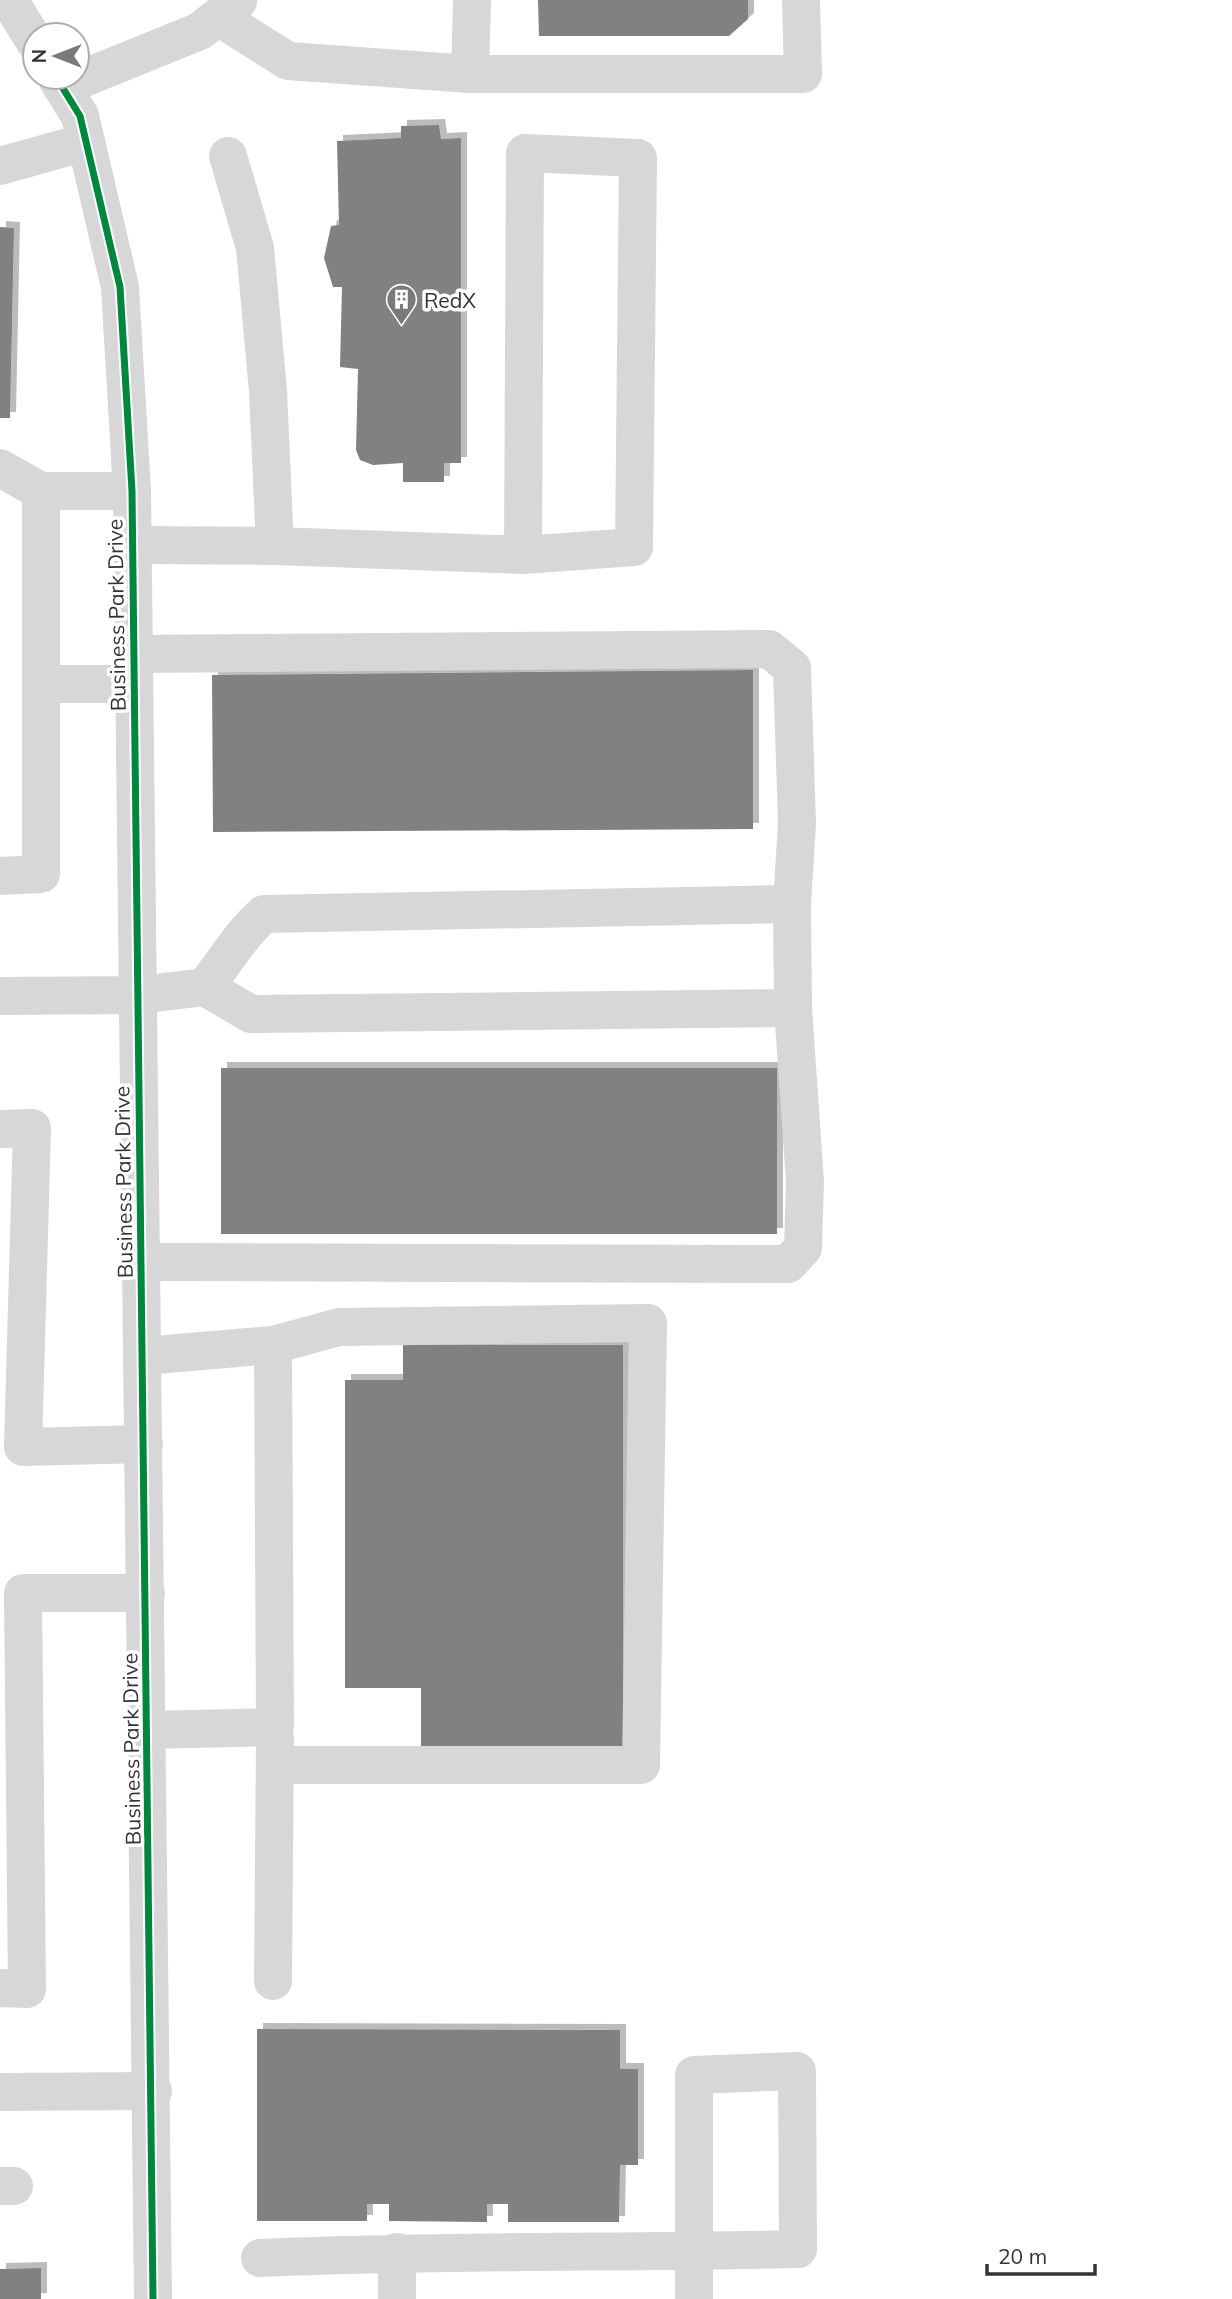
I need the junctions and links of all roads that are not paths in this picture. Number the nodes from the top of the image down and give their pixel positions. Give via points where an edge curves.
1 (9, 0) edge
2 (472, 0) edge
3 (801, 0) edge
4 (229, 9) edge
5 (22, 21) edge
6 (91, 70) edge
7 (470, 74) junction
8 (65, 91) edge
9 (86, 142) junction
10 (228, 156) dead end
11 (5, 161) edge
12 (0, 468) edge
13 (41, 491) junction
14 (132, 491) junction
15 (133, 545) junction
16 (275, 546) junction
17 (523, 555) junction
18 (134, 669) junction
19 (41, 684) junction
20 (0, 876) edge
21 (792, 904) junction
22 (205, 987) junction
23 (138, 995) junction
24 (0, 996) edge
25 (793, 1009) junction
26 (0, 1129) edge
27 (142, 1262) junction
28 (273, 1345) junction
29 (143, 1356) junction
30 (144, 1444) junction
31 (11, 1587) edge
32 (146, 1593) junction
33 (275, 1727) junction
34 (148, 1730) junction
35 (275, 1765) junction
36 (273, 1981) dead end
37 (0, 1989) edge
38 (153, 2091) junction
39 (0, 2092) edge
40 (694, 2249) junction
41 (397, 2252) junction
42 (260, 2258) dead end
43 (153, 2299) edge
44 (397, 2299) edge
45 (694, 2299) edge

1 - 5 street
2 - 7 street
3 - 7 street via 803,74
4 - 6 street via 200,31
4 - 7 street via 288,61
8 - 9 street, Business Park Drive via 80,116
9 - 11 street
9 - 14 street, Business Park Drive via 120,286
10 - 16 street via 255,248
12 - 13 street
13 - 14 street
13 - 19 street
14 - 15 street, Business Park Drive
15 - 16 street
15 - 18 street, Business Park Drive
16 - 17 street
17 - 17 street via 525,153 638,158 634,547
18 - 19 street
18 - 21 street via 769,649 792,668 797,823
18 - 23 street, Business Park Drive
19 - 20 street via 41,874
21 - 22 street via 264,914 241,934
21 - 25 street
22 - 23 street
22 - 25 street via 251,1014
23 - 24 street
23 - 27 street, Business Park Drive
25 - 27 street via 805,1182 803,1248 788,1264
26 - 30 street via 32,1128 23,1447
27 - 29 street, Business Park Drive
28 - 29 street
28 - 33 street
28 - 35 street via 339,1327 648,1323 641,1765
29 - 30 street, Business Park Drive
30 - 32 street, Business Park Drive
31 - 32 street
31 - 37 street via 27,1989
32 - 34 street, Business Park Drive
33 - 34 street
33 - 35 street
34 - 38 street, Business Park Drive
35 - 36 street
38 - 39 street
38 - 43 street, Business Park Drive
40 - 40 street via 798,2249 797,2071 694,2075
40 - 41 street
40 - 45 street
41 - 42 street
41 - 44 street

